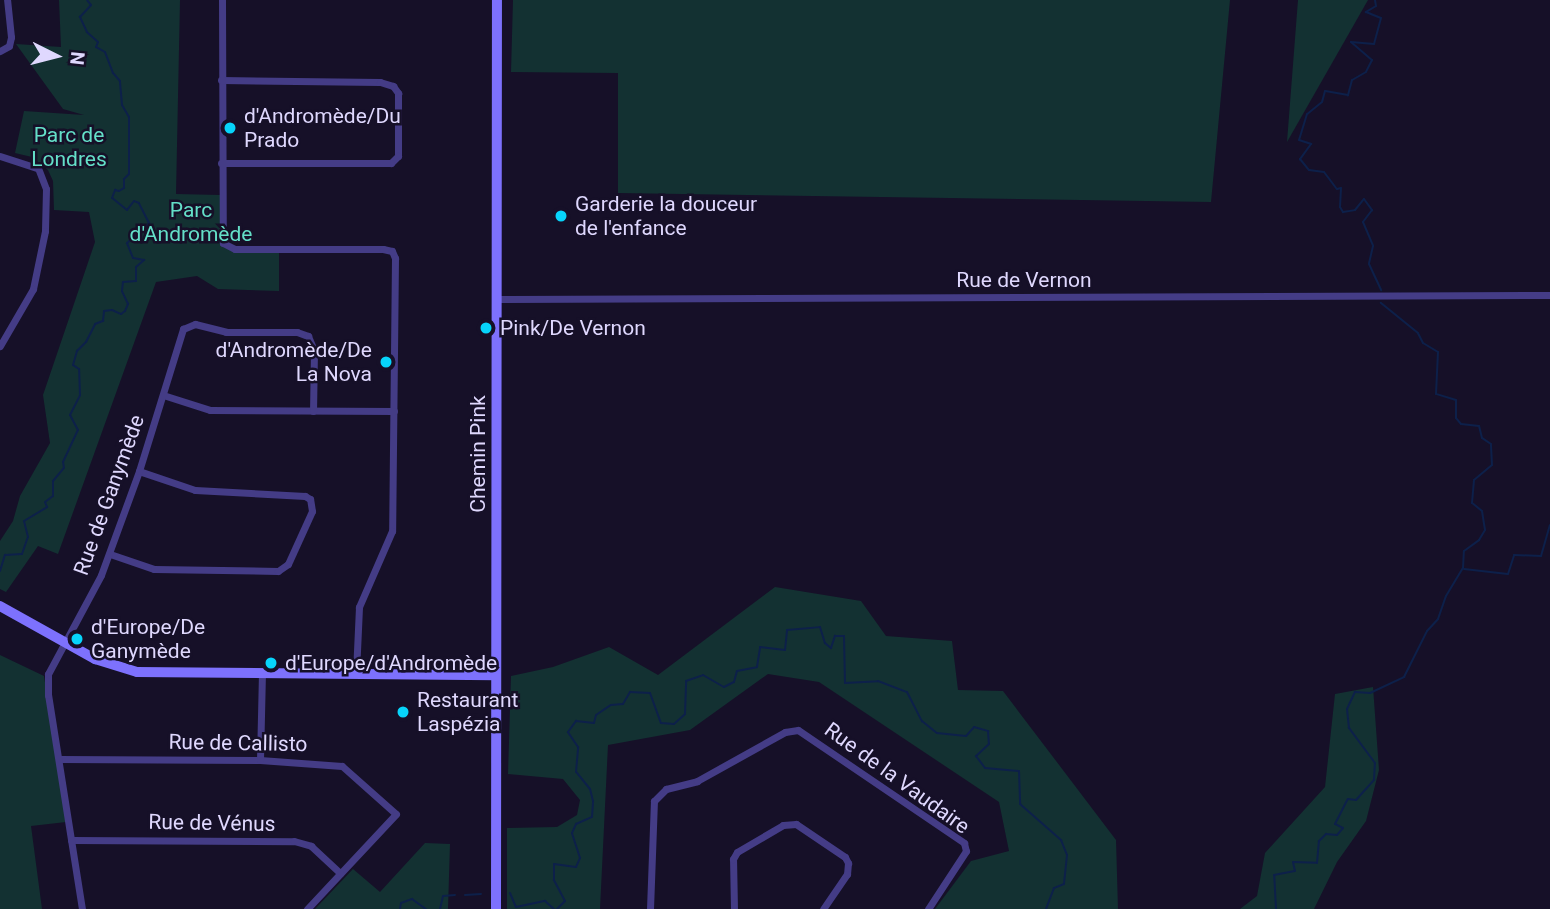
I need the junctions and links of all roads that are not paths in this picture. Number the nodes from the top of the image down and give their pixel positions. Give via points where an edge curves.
1 (7, 0) edge
2 (222, 0) edge
3 (497, 0) edge
4 (0, 51) edge
5 (221, 79) junction
6 (0, 156) edge
7 (221, 163) junction
8 (1550, 295) edge
9 (498, 299) junction
10 (0, 346) edge
11 (163, 395) junction
12 (313, 411) junction
13 (394, 411) junction
14 (139, 471) junction
15 (110, 554) junction
16 (0, 606) edge
17 (63, 641) junction
18 (262, 672) junction
19 (356, 673) junction
20 (496, 675) junction
21 (60, 759) junction
22 (260, 760) junction
23 (71, 840) junction
24 (340, 873) junction
25 (82, 909) edge
26 (307, 909) edge
27 (496, 909) edge
28 (650, 909) edge
29 (734, 909) edge
30 (822, 909) edge
31 (928, 909) edge

1 - 4 street via 11,37 9,46
2 - 5 street
3 - 9 main road, Chemin Pink
5 - 7 street
5 - 7 street via 380,82 398,93 398,156 391,163
6 - 10 street via 38,168 46,184 46,210 33,289
7 - 13 street via 220,232 229,248 392,251
8 - 9 street, Rue de Vernon
9 - 20 main road, Chemin Pink
11 - 12 street via 209,410
11 - 12 street, Rue de Ganymède via 186,326 226,332 297,332 314,344
11 - 14 street, Rue de Ganymède
12 - 13 street
13 - 19 street via 392,531 359,607
14 - 15 street, Rue de Ganymède
14 - 15 street via 195,490 304,496 310,499 312,511 288,564 278,571 154,569
15 - 17 street, Rue de Ganymède via 98,584
16 - 17 main road
17 - 18 main road via 106,664 137,672
17 - 21 street, Rue de Ganymède via 47,681
18 - 19 main road
18 - 22 street
19 - 20 main road
20 - 27 main road, Chemin Pink
21 - 22 street, Rue de Callisto
21 - 23 street, Rue de Ganymède
22 - 24 street, Rue de Callisto via 338,764 396,814
23 - 24 street, Rue de Vénus via 294,841 311,846
23 - 25 street, Rue de Ganymède
24 - 26 street
28 - 31 street, Rue de la Vaudaire via 654,801 666,789 697,781 785,732 798,730 964,843 966,851
29 - 30 street via 733,859 737,852 783,825 796,824 848,863 847,874

